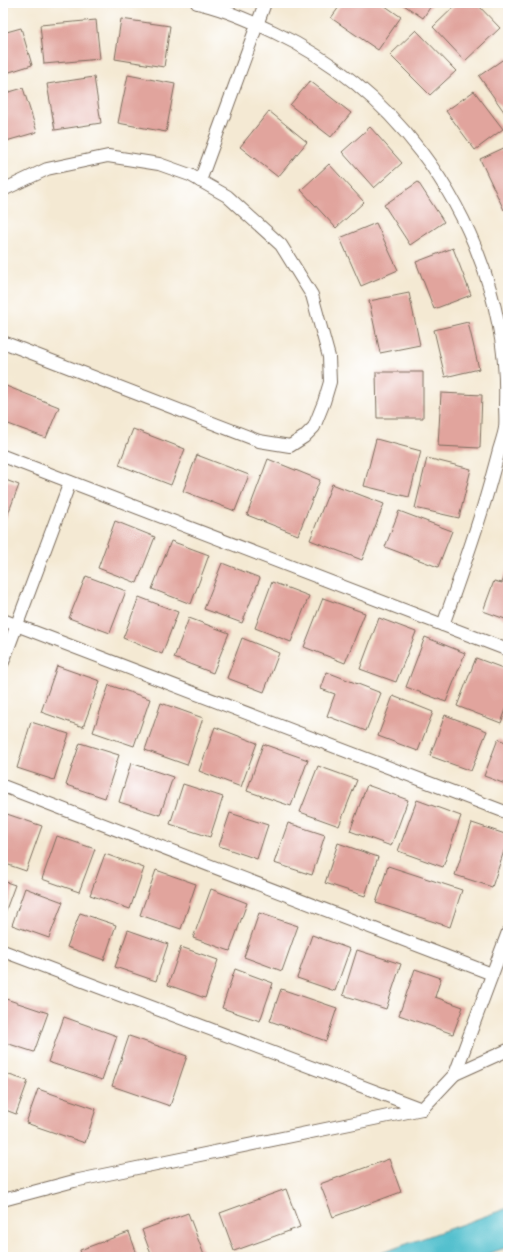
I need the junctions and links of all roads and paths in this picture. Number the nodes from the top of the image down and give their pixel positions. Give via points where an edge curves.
1 (197, 3) edge
2 (265, 3) edge
3 (258, 24) junction
4 (200, 181) junction
5 (3, 190) edge
6 (3, 342) edge
7 (3, 456) edge
8 (70, 482) junction
9 (3, 620) edge
10 (444, 625) junction
11 (17, 626) junction
12 (508, 650) edge
13 (3, 662) edge
14 (3, 786) edge
15 (508, 813) edge
16 (508, 932) edge
17 (3, 951) edge
18 (492, 974) junction
19 (508, 1050) edge
20 (455, 1074) junction
21 (422, 1109) junction
22 (3, 1200) edge

1 - 3 lane
2 - 3 lane
3 - 4 lane
3 - 10 lane via 329,63 363,89 393,118 421,150 445,185 482,261 494,301 502,343 506,385 505,427 490,485
4 - 5 lane via 159,164 108,156 47,169
4 - 6 lane via 227,196 281,245 312,294 329,357 330,382 314,427 304,437 290,446 259,441
7 - 8 lane
8 - 10 lane
8 - 11 lane
9 - 11 lane
10 - 12 lane
11 - 13 lane
11 - 15 lane
14 - 18 lane
16 - 18 lane
17 - 21 lane
18 - 20 lane
19 - 20 lane
20 - 21 lane
21 - 22 lane via 74,1182

